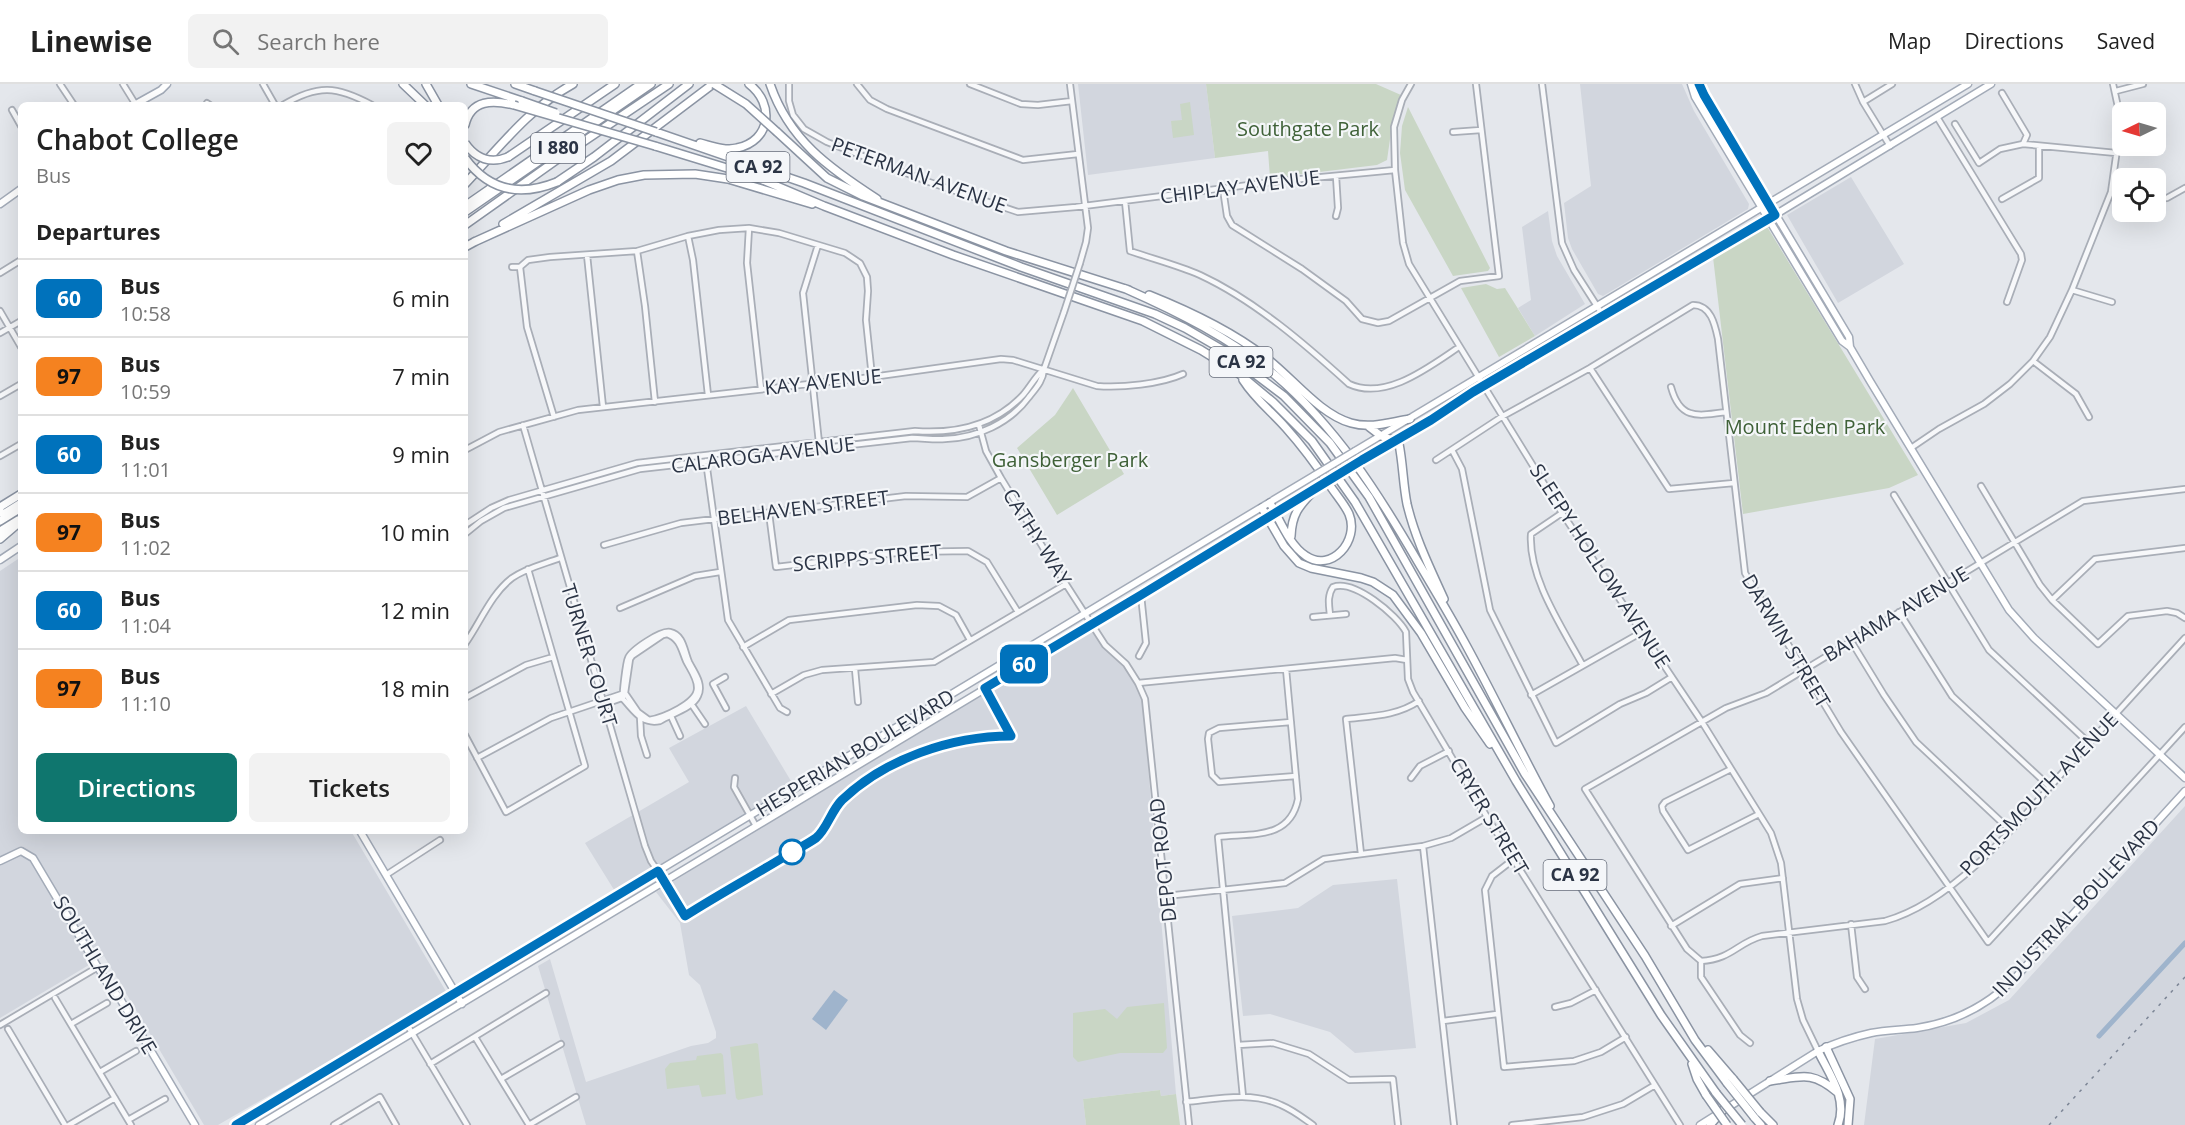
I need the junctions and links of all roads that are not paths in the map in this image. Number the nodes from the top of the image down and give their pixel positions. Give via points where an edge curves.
1 (60, 84) edge
2 (123, 84) edge
3 (167, 84) edge
4 (263, 84) edge
5 (403, 84) edge
6 (426, 84) edge
7 (471, 84) edge
8 (514, 84) edge
9 (573, 84) edge
10 (615, 84) edge
11 (641, 84) edge
12 (651, 84) edge
13 (669, 84) edge
14 (689, 84) edge
15 (713, 84) edge
16 (749, 84) edge
17 (770, 84) edge
18 (789, 84) edge
19 (857, 84) edge
20 (970, 84) edge
21 (1070, 84) edge
22 (1411, 84) edge
23 (1476, 84) edge
24 (1542, 84) edge
25 (1691, 84) edge
26 (1699, 84) edge
27 (1855, 84) edge
28 (1892, 84) edge
29 (1968, 84) edge
30 (1991, 84) edge
31 (2113, 84) edge
32 (2143, 84) edge
33 (2115, 91) junction
34 (2002, 93) dead end
35 (360, 99) junction
36 (1072, 101) junction
37 (72, 102) edge
38 (133, 102) edge
39 (140, 102) edge
40 (273, 102) edge
41 (289, 102) edge
42 (358, 102) edge
43 (366, 102) edge
44 (422, 102) edge
45 (436, 102) edge
46 (1863, 102) junction
47 (2117, 102) edge
48 (12, 110) dead end
49 (1937, 117) junction
50 (468, 119) edge
51 (18, 121) edge
52 (1955, 124) dead end
53 (1481, 130) junction
54 (656, 132) junction
55 (1453, 132) dead end
56 (614, 133) junction
57 (1883, 135) junction
58 (2023, 144) junction
59 (468, 146) edge
60 (1890, 146) junction
61 (2039, 146) junction
62 (2112, 153) edge
63 (1078, 154) junction
64 (2116, 156) edge
65 (468, 161) edge
66 (1395, 170) junction
67 (1335, 176) junction
68 (468, 181) edge
69 (2185, 188) edge
70 (1223, 189) junction
71 (18, 191) edge
72 (2111, 192) joint
73 (0, 195) edge
74 (2166, 198) edge
75 (2002, 199) dead end
76 (1125, 201) junction
77 (2, 203) edge
78 (468, 204) edge
79 (1769, 204) junction
80 (824, 206) junction
81 (890, 206) junction
82 (1085, 206) junction
83 (1762, 208) junction
84 (468, 210) edge
85 (1775, 215) junction
86 (1336, 216) dead end
87 (1767, 219) junction
88 (468, 223) edge
89 (749, 228) junction
90 (688, 236) junction
91 (474, 242) junction
92 (468, 245) edge
93 (818, 245) junction
94 (637, 251) junction
95 (586, 255) junction
96 (18, 262) edge
97 (512, 267) dead end
98 (520, 267) junction
99 (0, 273) edge
100 (1126, 289) junction
101 (2072, 290) junction
102 (1428, 298) junction
103 (2007, 302) dead end
104 (2112, 302) dead end
105 (1597, 307) junction
106 (0, 312) edge
107 (1604, 317) junction
108 (18, 322) edge
109 (9, 327) junction
110 (0, 333) edge
111 (18, 342) edge
112 (1460, 347) junction
113 (1850, 347) junction
114 (2033, 361) junction
115 (1590, 368) junction
116 (1044, 369) junction
117 (1238, 374) junction
118 (1183, 375) dead end
119 (872, 377) junction
120 (1478, 378) junction
121 (813, 384) junction
122 (18, 386) edge
123 (1484, 386) junction
124 (1671, 387) dead end
125 (761, 389) junction
126 (708, 395) junction
127 (0, 396) edge
128 (656, 402) junction
129 (603, 408) junction
130 (1726, 412) junction
131 (554, 417) junction
132 (1503, 417) junction
133 (2089, 417) dead end
134 (1410, 419) junction
135 (979, 425) junction
136 (1367, 425) junction
137 (523, 426) junction
138 (981, 432) junction
139 (1381, 436) junction
140 (1396, 441) junction
141 (819, 442) junction
142 (18, 446) edge
143 (468, 448) edge
144 (820, 448) junction
145 (1911, 448) junction
146 (1452, 450) junction
147 (705, 455) junction
148 (0, 456) edge
149 (1436, 459) dead end
150 (706, 462) junction
151 (1001, 478) junction
152 (1734, 483) junction
153 (1320, 485) junction
154 (1981, 486) dead end
155 (2185, 489) edge
156 (542, 490) junction
157 (1894, 495) dead end
158 (18, 496) edge
159 (544, 496) junction
160 (1270, 503) junction
161 (18, 505) edge
162 (0, 507) edge
163 (1262, 508) junction
164 (18, 510) edge
165 (0, 513) edge
166 (769, 513) junction
167 (1276, 513) junction
168 (1562, 513) junction
169 (1267, 518) junction
170 (713, 519) junction
171 (0, 521) edge
172 (18, 522) edge
173 (18, 523) edge
174 (468, 523) edge
175 (0, 531) edge
176 (468, 532) edge
177 (0, 539) edge
178 (1291, 539) junction
179 (2014, 542) junction
180 (604, 545) dead end
181 (18, 548) edge
182 (2185, 549) edge
183 (560, 558) junction
184 (0, 560) edge
185 (1981, 563) junction
186 (528, 569) junction
187 (720, 572) junction
188 (1066, 584) junction
189 (1947, 584) junction
190 (1141, 595) junction
191 (2052, 600) junction
192 (620, 608) dead end
193 (1018, 612) junction
194 (1899, 612) junction
195 (1346, 614) dead end
196 (1085, 615) junction
197 (1330, 615) junction
198 (1313, 617) dead end
199 (2185, 618) edge
200 (1091, 624) junction
201 (1459, 631) junction
202 (1642, 632) junction
203 (2185, 638) edge
204 (468, 639) edge
205 (970, 640) junction
206 (1851, 641) junction
207 (743, 647) junction
208 (1139, 656) dead end
209 (553, 657) junction
210 (1407, 660) junction
211 (1581, 664) junction
212 (855, 669) junction
213 (1286, 669) junction
214 (1803, 671) junction
215 (725, 677) dead end
216 (1672, 677) junction
217 (1138, 683) junction
218 (713, 684) junction
219 (699, 689) junction
220 (771, 694) junction
221 (1531, 694) junction
222 (623, 695) junction
223 (468, 696) edge
224 (1419, 701) junction
225 (604, 702) junction
226 (858, 702) dead end
227 (690, 703) junction
228 (726, 708) dead end
229 (568, 711) junction
230 (787, 712) dead end
231 (669, 714) junction
232 (2116, 714) junction
233 (641, 716) junction
234 (1291, 722) junction
235 (1702, 722) junction
236 (705, 724) dead end
237 (2185, 727) edge
238 (680, 736) dead end
239 (468, 741) edge
240 (2089, 743) junction
241 (1449, 751) junction
242 (647, 755) dead end
243 (2160, 755) junction
244 (477, 758) junction
245 (1731, 769) junction
246 (1296, 776) junction
247 (735, 777) dead end
248 (1411, 778) dead end
249 (2185, 778) edge
250 (1516, 781) junction
251 (2049, 787) junction
252 (2185, 791) edge
253 (1759, 814) junction
254 (751, 816) junction
255 (1487, 817) junction
256 (756, 826) junction
257 (2010, 830) junction
258 (362, 834) edge
259 (440, 840) dead end
260 (1423, 846) junction
261 (1361, 854) junction
262 (1578, 855) junction
263 (1514, 860) junction
264 (0, 861) edge
265 (658, 871) junction
266 (386, 875) junction
267 (1783, 878) junction
268 (665, 881) junction
269 (1948, 887) junction
270 (1223, 891) junction
271 (1166, 896) junction
272 (1851, 924) junction
273 (1671, 926) junction
274 (1789, 932) junction
275 (1701, 961) junction
276 (98, 967) junction
277 (1865, 988) dead end
278 (1596, 990) junction
279 (456, 993) junction
280 (546, 993) dead end
281 (55, 998) dead end
282 (107, 1003) dead end
283 (462, 1004) junction
284 (1555, 1007) dead end
285 (1497, 1014) junction
286 (1443, 1021) junction
287 (406, 1023) junction
288 (71, 1024) junction
289 (0, 1025) edge
290 (8, 1029) dead end
291 (412, 1034) junction
292 (475, 1036) junction
293 (1626, 1038) junction
294 (1750, 1043) dead end
295 (561, 1044) dead end
296 (1238, 1045) junction
297 (1822, 1049) junction
298 (136, 1051) dead end
299 (1691, 1059) junction
300 (430, 1064) junction
301 (100, 1072) junction
302 (501, 1079) junction
303 (1770, 1081) junction
304 (1655, 1085) junction
305 (1839, 1093) junction
306 (576, 1097) dead end
307 (1243, 1097) junction
308 (115, 1098) junction
309 (165, 1099) dead end
310 (1186, 1102) junction
311 (1723, 1110) junction
312 (1757, 1114) junction
313 (130, 1123) edge
314 (67, 1125) edge
315 (195, 1125) edge
316 (236, 1125) edge
317 (260, 1125) edge
318 (334, 1125) edge
319 (396, 1125) edge
320 (467, 1125) edge
321 (529, 1125) edge
322 (1189, 1125) edge
323 (1313, 1125) edge
324 (1398, 1125) edge
325 (1454, 1125) edge
326 (1512, 1125) edge
327 (1680, 1125) edge
328 (1700, 1125) edge
329 (1710, 1125) edge
330 (1727, 1125) edge
331 (1743, 1125) edge
332 (1761, 1125) edge
333 (1773, 1125) edge
334 (1838, 1125) edge
335 (1848, 1125) edge

1 - 37 street
2 - 38 street
3 - 39 main road
4 - 40 street
5 - 44 highway
6 - 45 highway
7 - 56 highway, CA 92, bridge
8 - 54 highway, CA 92, bridge
9 - 68 highway via 525,118
10 - 59 highway, bridge via 508,158 492,161 475,154
11 - 78 highway, I 880
12 - 84 highway, I 880
13 - 88 highway, I 880
14 - 65 highway, bridge via 604,150 545,188 500,187 482,177
15 - 81 highway, bridge via 746,104 827,178
15 - 91 highway via 611,160
16 - 54 highway via 762,96 767,117 752,143 724,149
17 - 81 highway via 801,140 842,176
18 - 82 street, PETERMAN AVENUE via 794,115 804,129 827,142 1018,212
19 - 63 street via 870,100 887,109 1023,160
20 - 36 street via 1029,105
21 - 36 street, CALAROGA AVENUE
22 - 66 street, SLEEPY HOLLOW AVENUE via 1394,127
23 - 53 street
24 - 105 street via 1560,236 1570,262
25 - 83 main road
26 - 79 main road
27 - 46 street
28 - 46 street
29 - 57 main road, HESPERIAN BOULEVARD
30 - 49 main road, HESPERIAN BOULEVARD
31 - 33 street
32 - 33 street
33 - 47 street
34 - 58 street via 2027,135
35 - 41 street via 342,91 315,90
35 - 42 street
35 - 43 street
36 - 63 street, CALAROGA AVENUE
46 - 57 street
48 - 51 street
49 - 60 main road, HESPERIAN BOULEVARD
49 - 103 street via 2021,254
50 - 56 highway, bridge via 472,110 492,101
52 - 58 street via 1979,163 2000,150
53 - 55 street
53 - 102 street via 1499,276 1460,281
54 - 262 highway, CA 92 via 1145,310 1204,339 1259,375 1316,427 1363,488 1524,774
56 - 80 highway, CA 92, bridge via 753,176
57 - 60 street
57 - 79 main road, HESPERIAN BOULEVARD
58 - 61 street
60 - 85 main road, HESPERIAN BOULEVARD
61 - 62 street
61 - 75 street via 2038,178
63 - 82 street, CALAROGA AVENUE
64 - 72 street
66 - 67 street, CHIPLAY AVENUE
66 - 102 street, SLEEPY HOLLOW AVENUE via 1403,243 1409,264
67 - 70 street, CHIPLAY AVENUE
67 - 86 street
69 - 74 street
70 - 76 street, CHIPLAY AVENUE
70 - 102 street via 1232,225 1302,269 1346,301 1362,319 1384,323
71 - 77 main road
72 - 101 street
73 - 77 street
76 - 82 street, CHIPLAY AVENUE
76 - 112 street via 1130,251 1220,286 1291,332 1349,384 1366,390 1396,385
79 - 83 main road, HESPERIAN BOULEVARD
79 - 85 main road
80 - 91 highway via 728,179 695,174 644,175 589,190
80 - 117 highway, CA 92 via 1143,321 1182,339
81 - 100 highway via 1006,251
82 - 116 street, CALAROGA AVENUE, bridge via 1086,242
83 - 87 main road
83 - 105 main road, HESPERIAN BOULEVARD
85 - 87 main road, HESPERIAN BOULEVARD
85 - 113 main road via 1849,337
87 - 107 main road, HESPERIAN BOULEVARD
87 - 113 main road via 1842,341
89 - 90 street
89 - 93 street
89 - 125 street via 747,263
90 - 94 street
90 - 126 street
91 - 92 highway
93 - 119 street via 845,253 860,263 867,277 866,320
93 - 121 street via 803,293
94 - 95 street
94 - 128 street
95 - 98 street via 528,260
95 - 129 street
96 - 99 street
97 - 98 street
98 - 131 street via 527,327
100 - 136 highway via 1182,308 1241,340 1335,417
100 - 201 highway via 1229,341 1307,405 1368,478
101 - 104 street
101 - 114 street via 2050,337
102 - 112 street, SLEEPY HOLLOW AVENUE
105 - 107 street
105 - 120 main road, HESPERIAN BOULEVARD
106 - 109 street
107 - 123 main road, HESPERIAN BOULEVARD
108 - 109 street
109 - 110 street
109 - 111 street
112 - 120 street, SLEEPY HOLLOW AVENUE
113 - 145 main road
114 - 133 street via 2076,394
114 - 145 street via 1984,404
115 - 130 street, DARWIN STREET via 1693,305 1699,305 1714,322
115 - 132 street
115 - 152 street via 1669,489
116 - 118 street, KAY AVENUE via 1109,387
116 - 119 street, KAY AVENUE via 1001,359
116 - 135 street, CALAROGA AVENUE via 1004,412
116 - 138 street, CALAROGA AVENUE via 1026,402
117 - 178 highway via 1314,461 1351,521 1352,532 1338,555 1316,560 1306,556
117 - 250 highway, CA 92 via 1297,425 1350,494
119 - 121 street, KAY AVENUE
120 - 123 street, SLEEPY HOLLOW AVENUE
120 - 134 main road, HESPERIAN BOULEVARD
121 - 125 street, KAY AVENUE
121 - 141 street
122 - 127 street
123 - 132 street, SLEEPY HOLLOW AVENUE
123 - 140 main road, HESPERIAN BOULEVARD
124 - 130 street via 1685,411 1692,415
125 - 126 street, KAY AVENUE
126 - 128 street, KAY AVENUE
128 - 129 street, KAY AVENUE
129 - 131 street, KAY AVENUE
130 - 152 street, DARWIN STREET
131 - 137 street, KAY AVENUE
132 - 146 street
132 - 168 street, SLEEPY HOLLOW AVENUE
134 - 136 highway
134 - 139 main road, HESPERIAN BOULEVARD
135 - 138 street, CATHY WAY
135 - 141 street, CALAROGA AVENUE via 948,432 915,431
136 - 139 highway
137 - 143 street, KAY AVENUE via 499,432
137 - 156 street, TURNER COURT
138 - 144 street, CALAROGA AVENUE via 945,439 912,438
138 - 151 street, CATHY WAY
139 - 140 highway
139 - 160 main road, HESPERIAN BOULEVARD, bridge
140 - 153 main road, HESPERIAN BOULEVARD, bridge
140 - 201 highway via 1419,544
141 - 144 street
141 - 147 street, CALAROGA AVENUE
142 - 148 street
144 - 150 street, CALAROGA AVENUE
145 - 185 main road
146 - 149 street
146 - 221 street via 1462,469 1490,610
147 - 150 street
147 - 156 street, CALAROGA AVENUE via 637,463
150 - 159 street, CALAROGA AVENUE via 640,469
150 - 170 street
151 - 166 street, BELHAVEN STREET via 967,496 906,496
151 - 188 street, CATHY WAY
152 - 214 street, DARWIN STREET via 1743,568
153 - 167 main road, HESPERIAN BOULEVARD
153 - 178 highway via 1295,513
154 - 179 street
155 - 179 street, BAHAMA AVENUE via 2083,501
156 - 159 street, TURNER COURT
156 - 174 street, CALAROGA AVENUE via 491,508
157 - 189 street
158 - 162 highway
159 - 176 street, CALAROGA AVENUE via 504,508
159 - 183 street, TURNER COURT
160 - 163 main road, HESPERIAN BOULEVARD
160 - 167 highway
161 - 165 highway
163 - 169 highway
163 - 196 main road, HESPERIAN BOULEVARD
164 - 171 highway
166 - 170 street, BELHAVEN STREET
166 - 193 street, SCRIPPS STREET via 776,567 905,552 968,551 987,562
167 - 169 main road, HESPERIAN BOULEVARD
167 - 178 highway
168 - 202 street, SLEEPY HOLLOW AVENUE
168 - 211 street via 1531,534 1531,542 1539,580
169 - 190 main road, HESPERIAN BOULEVARD
169 - 250 highway via 1299,563 1373,582 1393,595
170 - 180 street, BELHAVEN STREET via 681,523
170 - 187 street
172 - 175 highway
173 - 177 highway
179 - 185 street, BAHAMA AVENUE
179 - 191 street
181 - 184 main road
182 - 191 street via 2095,559
183 - 186 street
183 - 225 street, TURNER COURT
185 - 189 street, BAHAMA AVENUE
185 - 232 main road via 2019,623
186 - 204 street via 498,593
186 - 209 street
187 - 192 street via 695,576
187 - 207 street via 728,620
188 - 193 street
188 - 196 street, CATHY WAY
189 - 194 street, BAHAMA AVENUE
189 - 240 street via 1997,659
190 - 200 main road, HESPERIAN BOULEVARD
190 - 208 street via 1146,643
191 - 199 street via 2098,644 2128,616 2167,611
193 - 205 street
194 - 206 street, BAHAMA AVENUE
194 - 251 street via 1952,696
195 - 197 street
196 - 200 street, DEPOT ROAD
196 - 254 main road, HESPERIAN BOULEVARD
197 - 198 street
197 - 210 street, CRYER STREET via 1333,587 1343,585 1359,591 1404,627
200 - 217 street, DEPOT ROAD
200 - 256 main road, HESPERIAN BOULEVARD
201 - 262 highway
202 - 211 street
202 - 216 street, SLEEPY HOLLOW AVENUE
203 - 232 street, PORTSMOUTH AVENUE
205 - 207 street via 956,615 939,606 917,605 789,620
205 - 212 street via 934,662
206 - 214 street, BAHAMA AVENUE
206 - 257 street via 1916,742
207 - 220 street
209 - 223 street via 526,665
209 - 229 street
210 - 213 street
210 - 224 street, CRYER STREET via 1408,679
211 - 221 street
212 - 220 street via 804,675
212 - 226 street
213 - 217 street
213 - 234 street
214 - 235 street, BAHAMA AVENUE
214 - 269 street, DARWIN STREET
215 - 218 street
216 - 221 street via 1556,743
216 - 235 street, SLEEPY HOLLOW AVENUE
217 - 271 street, DEPOT ROAD via 1149,720
218 - 219 street
218 - 228 street
219 - 222 street via 681,645 668,634 632,656
219 - 227 street
220 - 230 street
222 - 225 street
222 - 233 street
224 - 241 street, CRYER STREET
224 - 261 street via 1389,714 1346,719
225 - 229 street
225 - 265 street, TURNER COURT via 645,846
227 - 231 street
227 - 236 street
229 - 244 street
229 - 244 street via 585,766 506,812
231 - 233 street via 649,720
231 - 238 street
232 - 240 street, PORTSMOUTH AVENUE
232 - 243 main road
233 - 242 street via 641,736
234 - 246 street
234 - 246 street via 1219,728 1209,733 1208,739 1212,775 1219,782
235 - 245 street, SLEEPY HOLLOW AVENUE
235 - 273 street, BAHAMA AVENUE via 1585,789
237 - 243 street
239 - 244 street
240 - 251 street, PORTSMOUTH AVENUE
241 - 248 street via 1420,766
241 - 255 street, CRYER STREET
243 - 249 main road
243 - 269 street, DARWIN STREET via 1988,942
245 - 253 street, SLEEPY HOLLOW AVENUE
245 - 253 street via 1665,802 1663,811 1688,850
246 - 270 street via 1296,806 1281,828 1218,837
247 - 254 street via 734,787
250 - 299 highway, CA 92
251 - 257 street, PORTSMOUTH AVENUE
252 - 297 main road, INDUSTRIAL BOULEVARD via 2015,978 1986,1003 1934,1025 1871,1033
253 - 267 street, SLEEPY HOLLOW AVENUE via 1776,843
254 - 256 street
254 - 265 main road, HESPERIAN BOULEVARD
255 - 260 street via 1451,838
255 - 263 street, CRYER STREET
256 - 268 main road, HESPERIAN BOULEVARD
257 - 269 street, PORTSMOUTH AVENUE via 1982,860
258 - 266 main road
259 - 266 street
260 - 261 street
260 - 286 street
261 - 270 street via 1324,859 1285,883
262 - 312 highway, CA 92, bridge via 1685,1023
263 - 278 street, CRYER STREET
263 - 285 street via 1492,876 1485,890
264 - 276 main road, SOUTHLAND DRIVE via 21,850 33,858
265 - 268 street, TURNER COURT
265 - 279 main road, HESPERIAN BOULEVARD
266 - 279 main road
267 - 273 street via 1740,884
267 - 274 street, SLEEPY HOLLOW AVENUE
268 - 283 main road, HESPERIAN BOULEVARD
269 - 272 street, PORTSMOUTH AVENUE via 1899,917
270 - 271 street
270 - 296 street
271 - 310 street, DEPOT ROAD
272 - 274 street, PORTSMOUTH AVENUE
272 - 277 street via 1857,977
273 - 275 street via 1687,950
274 - 275 street, PORTSMOUTH AVENUE via 1754,938 1721,958
274 - 297 street, SLEEPY HOLLOW AVENUE via 1799,1010
275 - 294 street via 1701,977 1740,1035
276 - 289 street
276 - 315 main road, SOUTHLAND DRIVE
278 - 284 street
278 - 293 street, CRYER STREET
279 - 283 main road
279 - 287 main road, HESPERIAN BOULEVARD
280 - 292 street
281 - 288 street
282 - 288 street
283 - 291 main road, HESPERIAN BOULEVARD
285 - 286 street
285 - 293 street via 1504,1067 1574,1061
286 - 325 street
287 - 291 street
287 - 316 main road, HESPERIAN BOULEVARD
288 - 301 street
290 - 314 street
291 - 300 street
291 - 317 main road, HESPERIAN BOULEVARD
292 - 300 street
292 - 302 street
293 - 304 street, CRYER STREET
295 - 302 street
296 - 307 street
296 - 324 street via 1273,1043 1309,1054 1349,1080 1393,1079
297 - 303 main road, INDUSTRIAL BOULEVARD
297 - 305 highway
297 - 335 highway via 1850,1099
298 - 301 street
299 - 330 highway, bridge via 1697,1079
299 - 331 highway, CA 92, bridge
300 - 320 street
301 - 308 street
302 - 321 street
303 - 305 highway via 1808,1076 1822,1080
303 - 311 main road, INDUSTRIAL BOULEVARD
304 - 326 street via 1623,1104 1583,1118
304 - 327 street, CRYER STREET
305 - 334 highway via 1842,1112
306 - 321 street
307 - 310 street
307 - 323 street via 1281,1105
308 - 313 street
308 - 314 street
309 - 313 street
310 - 322 street, DEPOT ROAD
311 - 328 main road, INDUSTRIAL BOULEVARD
311 - 329 highway
312 - 332 highway, CA 92
312 - 333 highway
318 - 319 street via 380,1097

